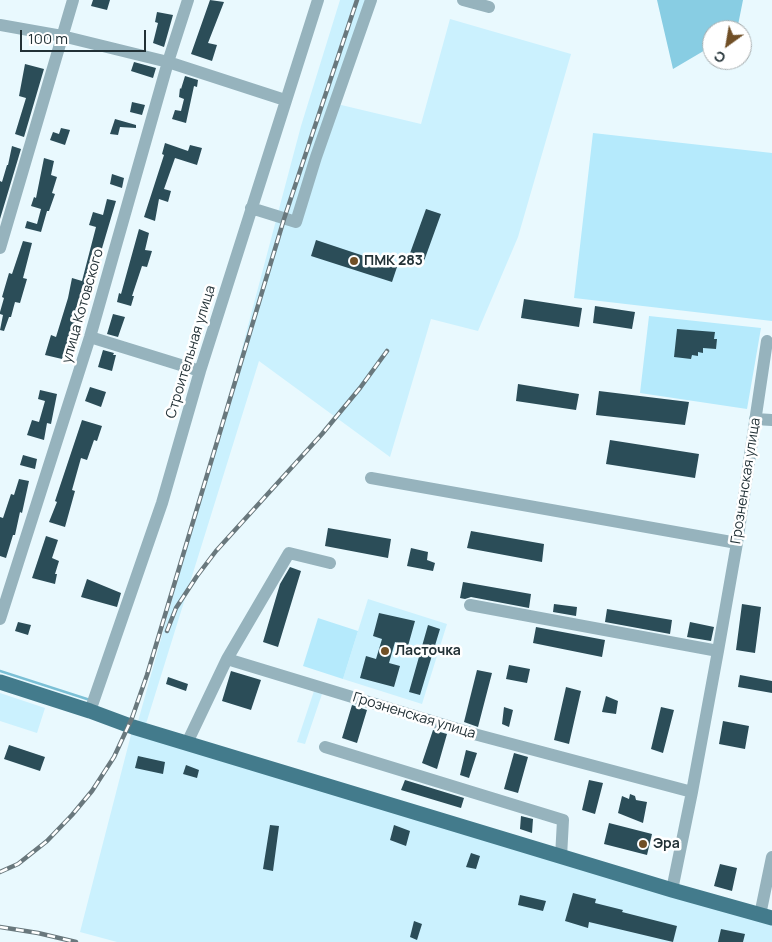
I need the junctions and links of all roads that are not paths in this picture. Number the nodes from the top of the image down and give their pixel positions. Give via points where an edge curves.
1 (73, 0) edge
2 (188, 0) edge
3 (318, 0) edge
4 (371, 0) edge
5 (463, 0) edge
6 (489, 7) dead end
7 (0, 24) edge
8 (62, 36) junction
9 (168, 62) junction
10 (285, 100) junction
11 (251, 208) junction
12 (0, 248) edge
13 (90, 337) junction
14 (767, 341) dead end
15 (200, 371) junction
16 (755, 419) junction
17 (772, 420) edge
18 (371, 478) dead end
19 (736, 543) junction
20 (330, 564) dead end
21 (470, 605) dead end
22 (0, 619) edge
23 (718, 651) junction
24 (227, 659) junction
25 (0, 682) edge
26 (90, 711) junction
27 (187, 743) junction
28 (325, 747) dead end
29 (692, 792) junction
30 (561, 857) junction
31 (772, 857) edge
32 (672, 890) junction
33 (766, 916) edge

1 - 8 street
2 - 9 street, улица Котовского
3 - 10 street, Строительная улица
4 - 11 street via 296,222
5 - 6 street
7 - 8 street
8 - 9 street
8 - 12 street
9 - 10 street
9 - 13 street, улица Котовского
10 - 11 street, Строительная улица
11 - 15 street, Строительная улица
13 - 15 street
13 - 22 street, улица Котовского
14 - 16 street, Грозненская улица
15 - 26 street, Строительная улица via 162,503
16 - 17 street
16 - 19 street, Грозненская улица
18 - 19 street
19 - 23 street, Грозненская улица
20 - 24 street via 289,553
21 - 23 street
23 - 29 street, Грозненская улица
24 - 27 street
24 - 29 street, Грозненская улица via 474,734
25 - 26 main road
26 - 27 main road
27 - 30 main road
28 - 30 street via 563,820
29 - 32 street, Грозненская улица
30 - 32 main road
31 - 33 street
32 - 33 main road

